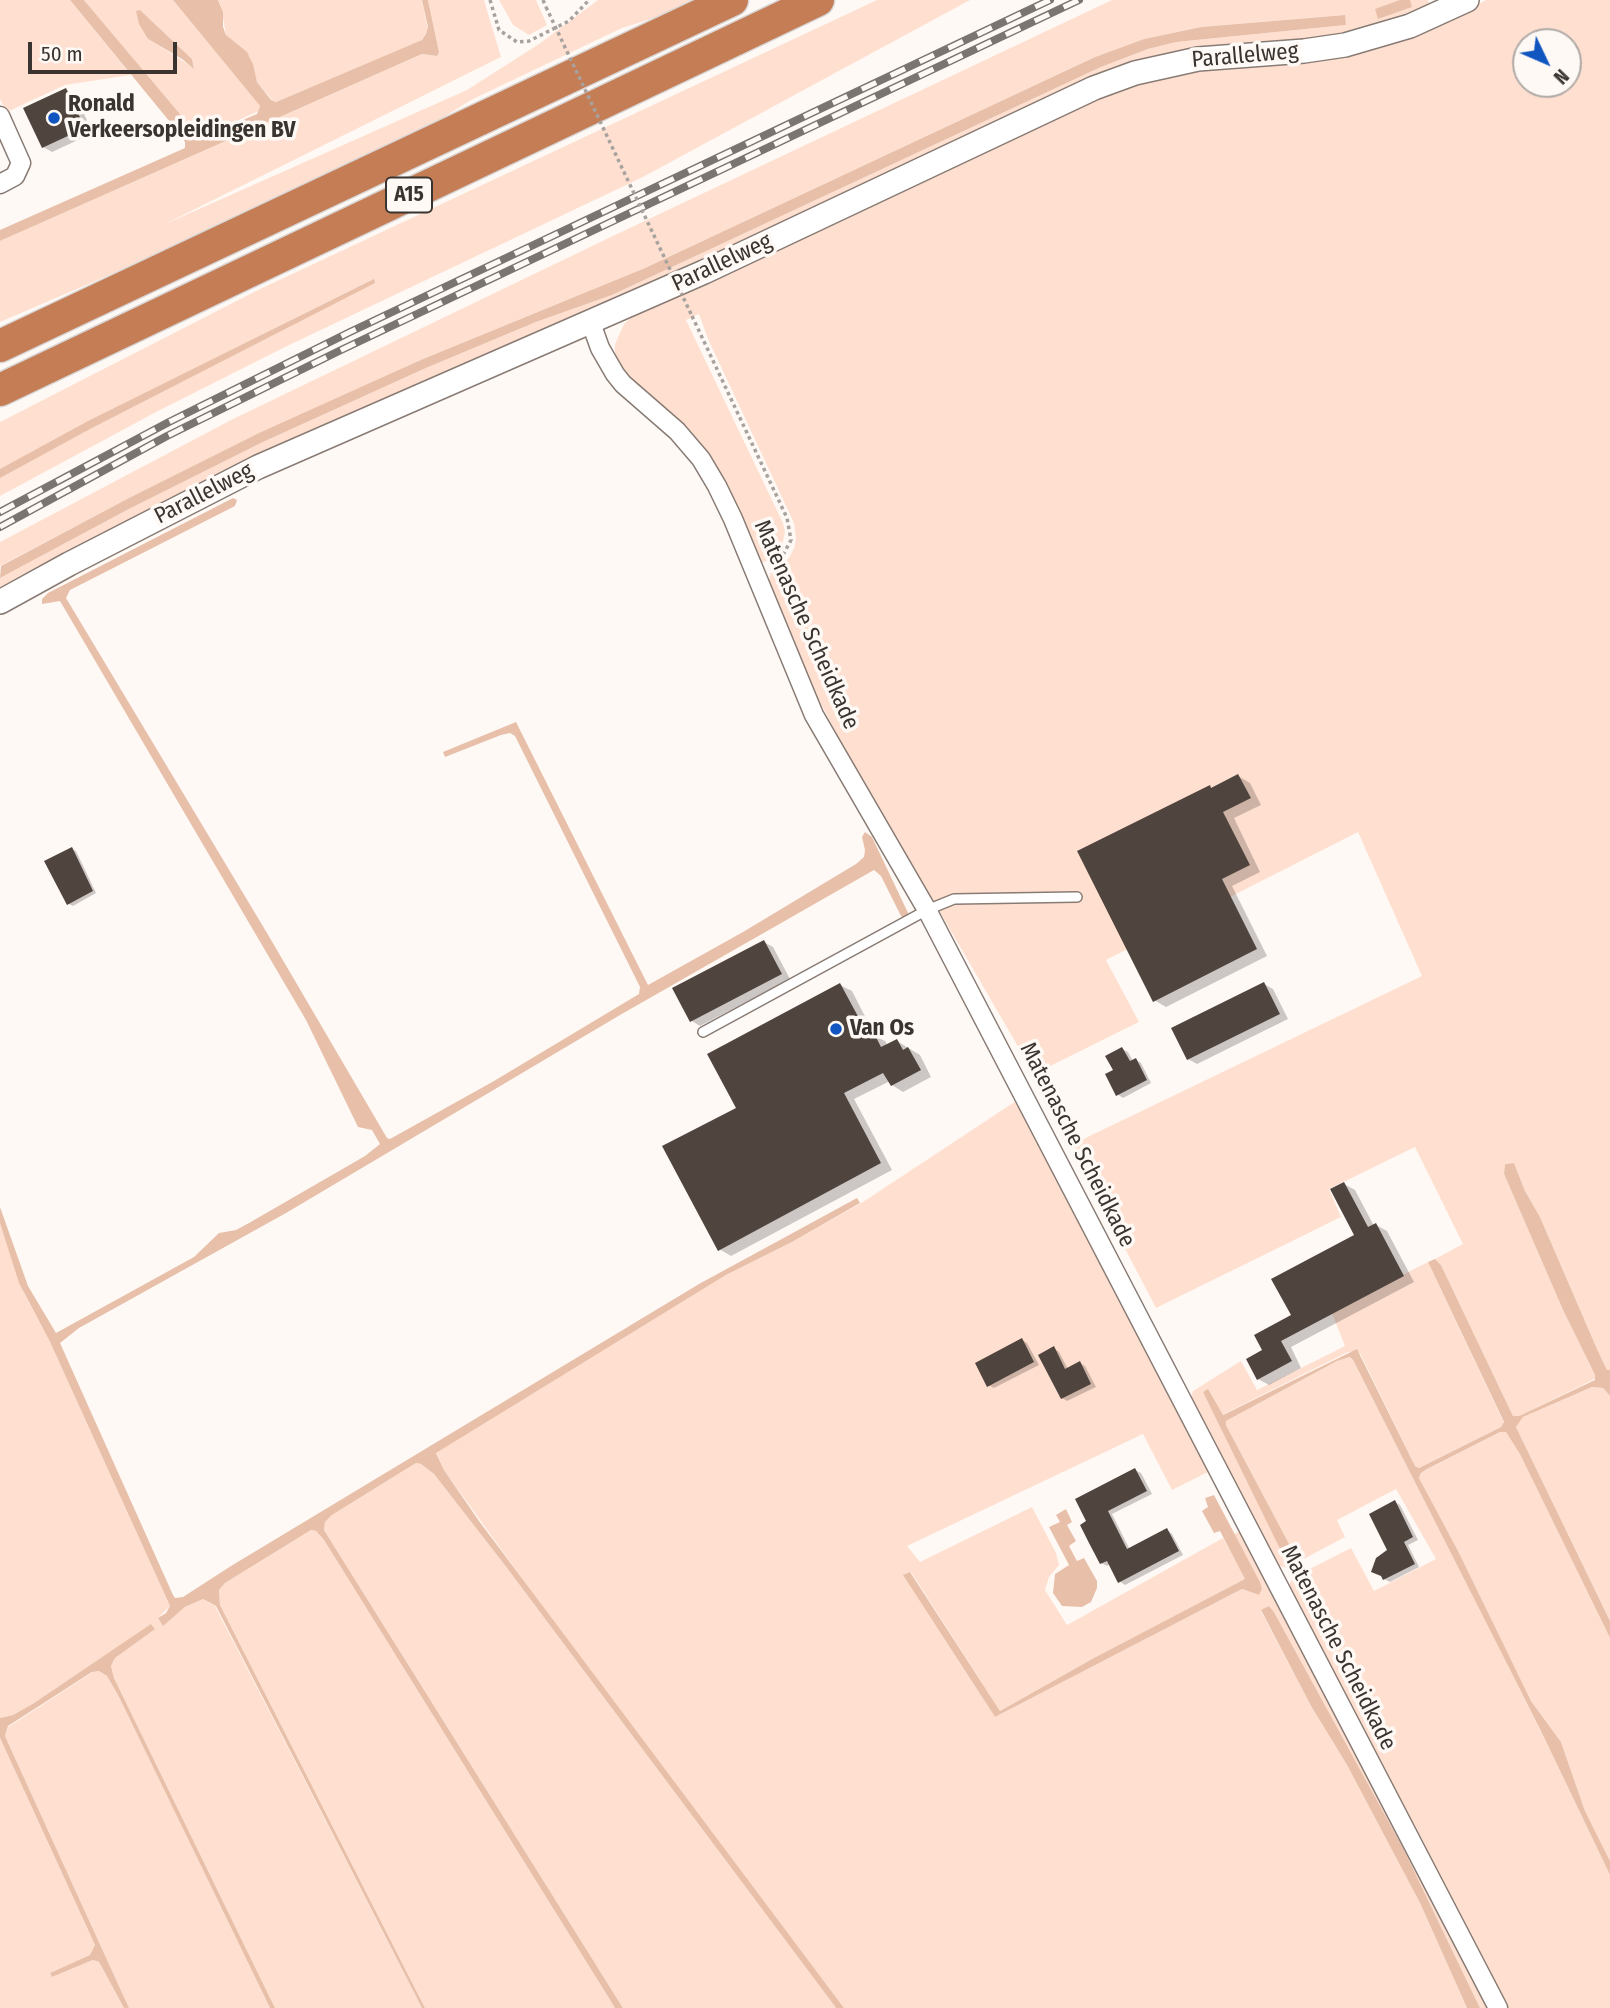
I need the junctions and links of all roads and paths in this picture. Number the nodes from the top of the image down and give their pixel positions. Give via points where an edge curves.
1 (491, 0) edge
2 (543, 0) edge
3 (589, 0) edge
4 (732, 0) edge
5 (818, 0) edge
6 (1468, 0) edge
7 (0, 118) edge
8 (0, 184) edge
9 (591, 323) junction
10 (0, 346) edge
11 (0, 390) edge
12 (756, 575) junction
13 (0, 603) edge
14 (1077, 897) dead end
15 (927, 910) junction
16 (703, 1032) dead end
17 (1497, 2008) edge

1 - 3 path via 499,30 517,42 529,41 569,21
2 - 12 path, bridge via 790,529 791,540 783,555
4 - 10 highway, A15
5 - 11 highway, A15
6 - 9 street, Parallelweg via 1410,26 1345,45 1198,59 1094,88
7 - 8 street via 21,163 15,176
9 - 12 street, Matenasche Scheidkade via 600,348 623,384 677,430 701,459
9 - 13 street, Parallelweg via 258,467
12 - 15 street, Matenasche Scheidkade via 814,715
14 - 15 lane via 954,900
15 - 16 lane
15 - 17 street, Matenasche Scheidkade

